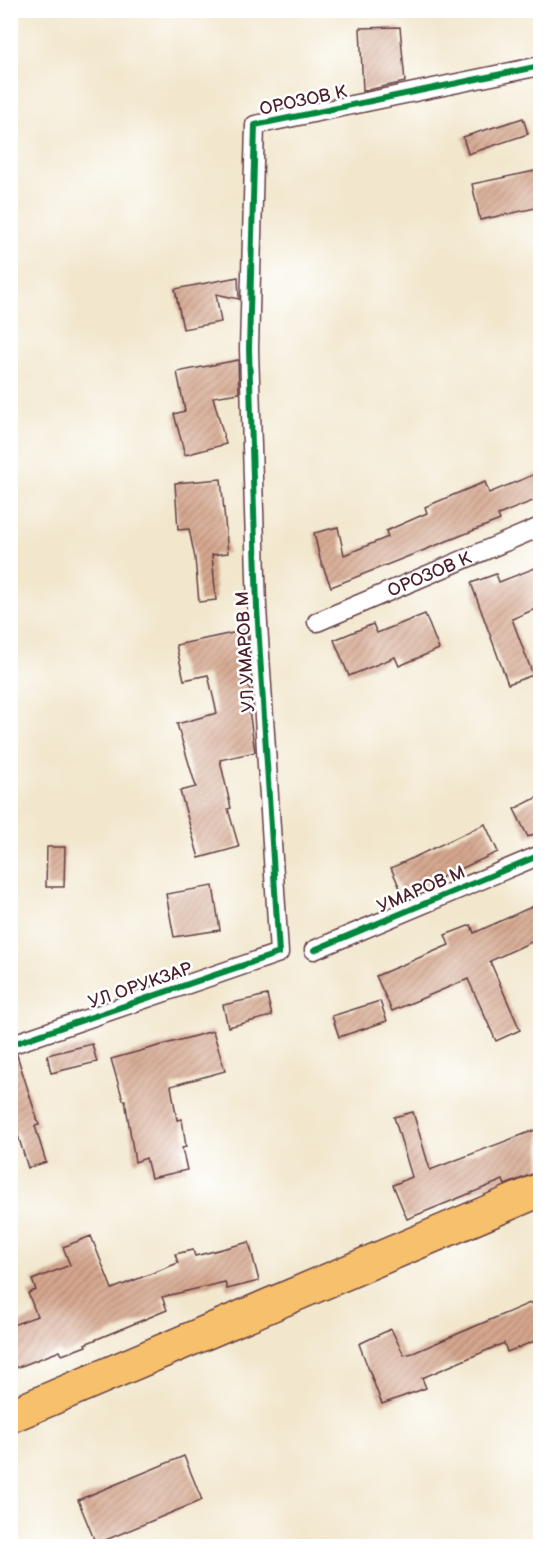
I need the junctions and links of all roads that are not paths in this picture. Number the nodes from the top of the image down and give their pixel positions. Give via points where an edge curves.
1 (540, 66) edge
2 (249, 349) joint
3 (540, 527) edge
4 (317, 622) dead end
5 (540, 855) edge
6 (314, 950) dead end
7 (279, 953) joint
8 (10, 1045) edge
9 (540, 1190) edge
10 (10, 1416) edge

1 - 2 street, ОРОЗОВ К via 255,125
2 - 7 street, УЛ УМАРОВ М via 257,608
3 - 4 street, ОРОЗОВ К
5 - 6 street, УМАРОВ М
7 - 8 street, УЛ ОРУКЗАР
9 - 10 highway

